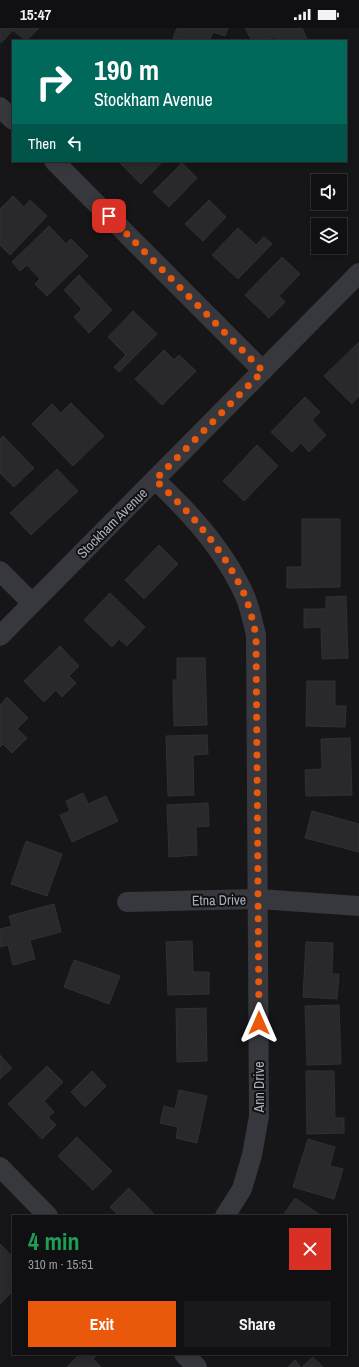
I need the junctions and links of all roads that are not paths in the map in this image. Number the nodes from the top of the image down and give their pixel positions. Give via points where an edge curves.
1 (0, 107) edge
2 (12, 119) edge
3 (55, 162) edge
4 (359, 273) edge
5 (263, 371) junction
6 (155, 480) junction
7 (0, 571) edge
8 (32, 604) junction
9 (0, 636) edge
10 (259, 899) junction
11 (127, 902) dead end
12 (359, 906) edge
13 (0, 1167) edge
14 (47, 1215) edge
15 (226, 1215) edge
16 (185, 1355) edge
17 (197, 1367) edge

1 - 2 street
3 - 5 street
4 - 5 street, Stockham Avenue
5 - 6 street, Stockham Avenue
6 - 8 street, Stockham Avenue
6 - 10 street, Ann Drive via 182,505 231,569 246,598 256,635
7 - 8 street
8 - 9 street, Stockham Avenue
10 - 11 street, Etna Drive
10 - 12 street, Etna Drive
10 - 15 street, Ann Drive via 259,1116 252,1155 242,1189
13 - 14 street
16 - 17 street

